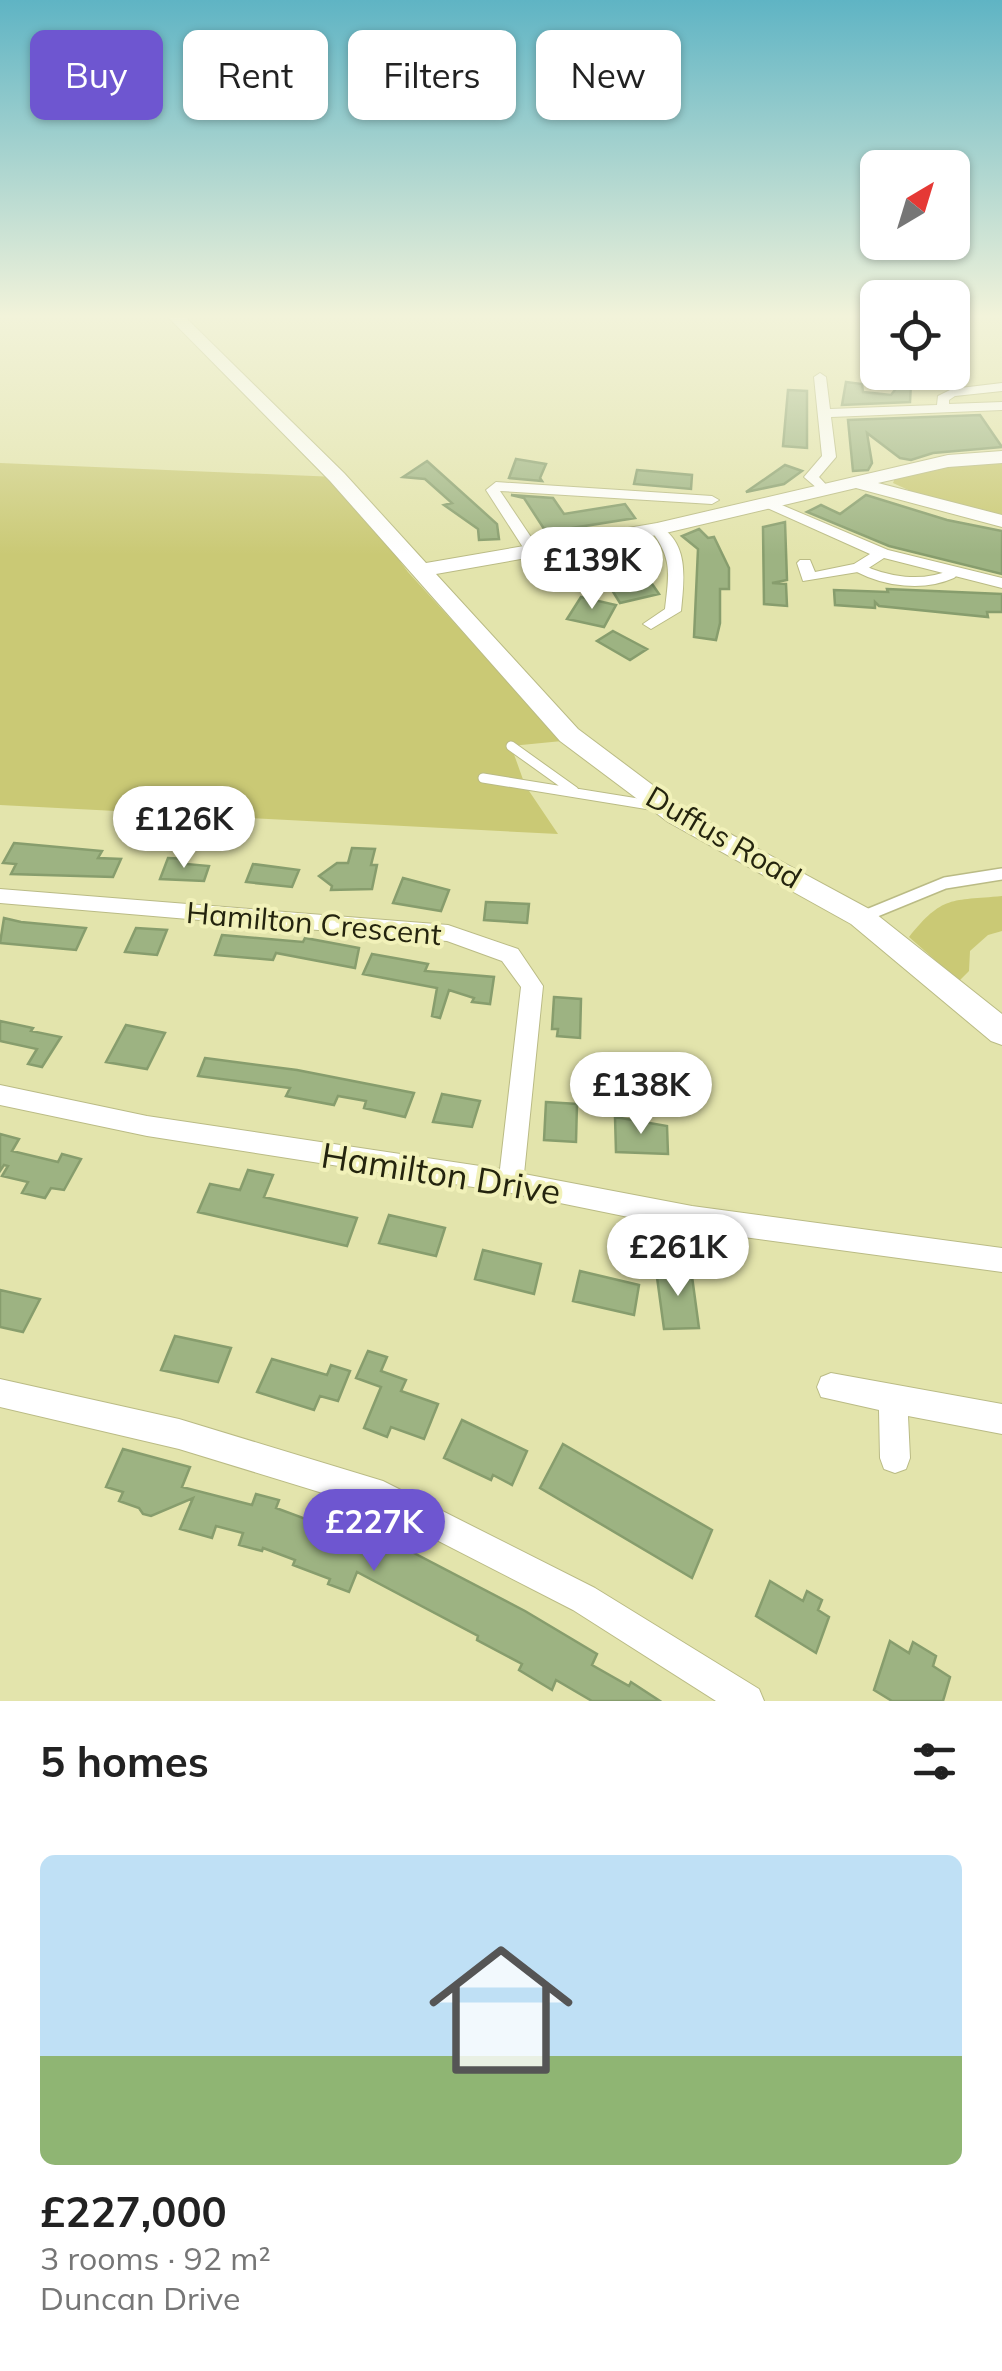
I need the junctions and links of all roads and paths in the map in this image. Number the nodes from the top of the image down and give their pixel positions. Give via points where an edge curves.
1 (255, 395) edge
2 (822, 395) edge
3 (949, 395) edge
4 (943, 406) junction
5 (1002, 406) edge
6 (823, 413) junction
7 (1002, 456) edge
8 (891, 483) junction
9 (826, 491) junction
10 (712, 500) dead end
11 (770, 504) junction
12 (1002, 520) edge
13 (657, 529) junction
14 (531, 549) junction
15 (880, 554) junction
16 (858, 568) junction
17 (424, 570) junction
18 (952, 574) junction
19 (809, 577) dead end
20 (1002, 583) edge
21 (651, 624) dead end
22 (511, 746) dead end
23 (482, 778) dead end
24 (574, 792) junction
25 (662, 807) junction
26 (1002, 874) edge
27 (0, 896) edge
28 (862, 917) junction
29 (1002, 1032) edge
30 (0, 1095) edge
31 (510, 1182) junction
32 (1002, 1260) edge
33 (831, 1387) dead end
34 (0, 1394) edge
35 (893, 1398) junction
36 (1002, 1419) edge
37 (895, 1458) dead end
38 (747, 1701) edge

1 - 17 main road, Duffus Road
2 - 6 street
3 - 4 street
4 - 5 street
4 - 6 street
6 - 9 street via 829,458 810,477
7 - 8 main road via 948,460
8 - 9 main road
8 - 12 main road via 951,510
9 - 11 main road
10 - 14 street via 496,486
11 - 13 main road
11 - 15 street
13 - 14 main road
13 - 21 street via 678,557 673,611
14 - 17 main road
15 - 16 street
15 - 18 street
16 - 18 lane via 919,579
16 - 19 street
17 - 25 main road, Duffus Road via 569,735
18 - 20 street
22 - 24 lane
23 - 24 lane
24 - 25 lane
25 - 28 main road, Duffus Road
26 - 28 lane via 944,883
27 - 31 street, Hamilton Crescent via 448,933 510,955 532,986
28 - 29 main road, Duffus Road
30 - 31 street, Hamilton Drive via 147,1126
31 - 32 street, Hamilton Drive via 692,1218
33 - 35 street
34 - 38 street via 179,1434 383,1496 584,1599
35 - 36 street
35 - 37 street

